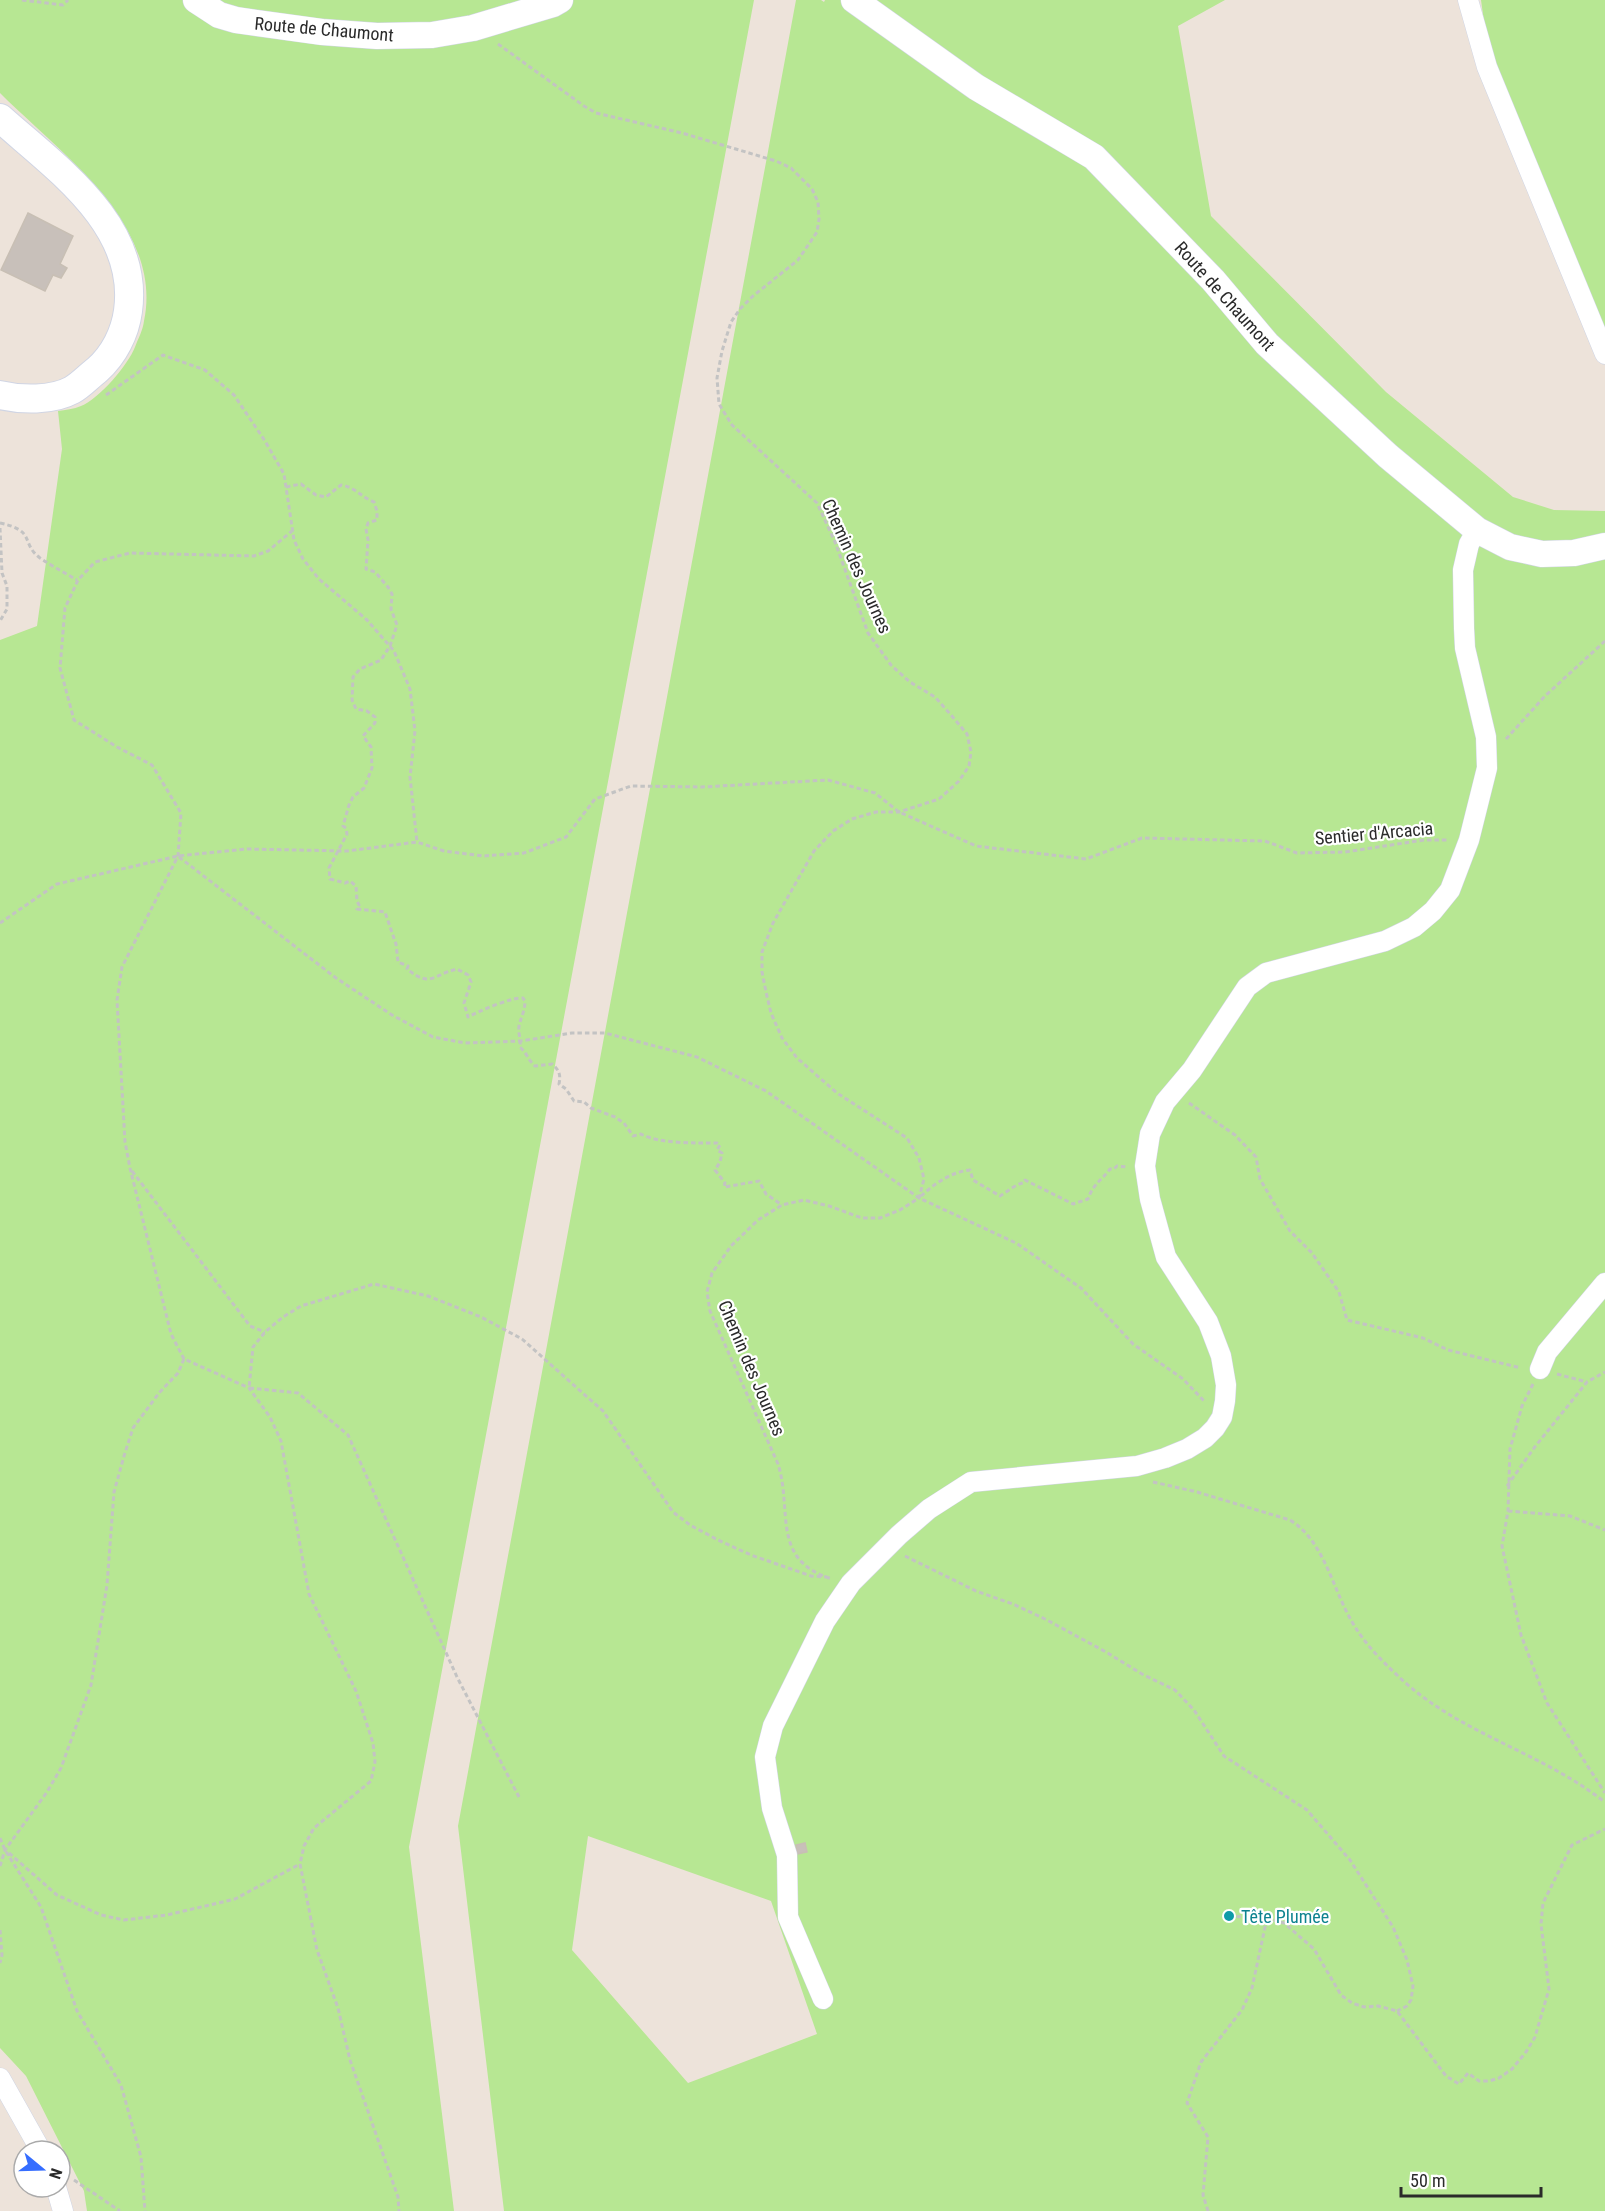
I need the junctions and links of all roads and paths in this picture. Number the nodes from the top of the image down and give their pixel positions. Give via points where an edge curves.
1 (22, 0) edge
2 (68, 0) edge
3 (196, 0) edge
4 (560, 0) edge
5 (854, 0) edge
6 (1468, 0) edge
7 (473, 28) junction
8 (0, 118) edge
9 (1605, 354) edge
10 (0, 395) edge
11 (100, 399) dead end
12 (286, 487) junction
13 (0, 523) edge
14 (0, 528) edge
15 (1477, 530) junction
16 (292, 531) junction
17 (1605, 546) edge
18 (78, 580) junction
19 (0, 621) edge
20 (1605, 641) edge
21 (390, 646) junction
22 (1499, 746) dead end
23 (899, 812) junction
24 (1469, 840) junction
25 (417, 842) junction
26 (339, 851) junction
27 (178, 856) junction
28 (0, 923) edge
29 (521, 1041) junction
30 (1173, 1093) junction
31 (1146, 1161) junction
32 (130, 1168) junction
33 (919, 1198) junction
34 (782, 1205) junction
35 (1605, 1283) edge
36 (266, 1332) junction
37 (184, 1359) junction
38 (1540, 1369) junction
39 (1605, 1372) edge
40 (1587, 1382) junction
41 (249, 1388) junction
42 (1222, 1417) junction
43 (1148, 1480) dead end
44 (1507, 1486) junction
45 (1508, 1511) junction
46 (1605, 1530) edge
47 (899, 1535) junction
48 (828, 1578) junction
49 (851, 1583) junction
50 (1605, 1793) edge
51 (519, 1797) dead end
52 (1605, 1802) edge
53 (1605, 1829) edge
54 (0, 1838) edge
55 (5, 1850) junction
56 (300, 1864) junction
57 (0, 1866) edge
58 (1229, 1916) dead end
59 (1267, 1917) junction
60 (0, 1930) edge
61 (0, 1963) edge
62 (823, 1999) dead end
63 (1397, 2011) junction
64 (0, 2078) edge
65 (34, 2139) edge
66 (72, 2187) edge
67 (120, 2211) edge
68 (145, 2211) edge
69 (399, 2211) edge
70 (1208, 2211) edge

1 - 2 path via 63,4
3 - 7 street, Route de Chaumont via 219,15 236,20 322,32 432,36
4 - 7 street, Route de Chaumont
5 - 15 street, Route de Chaumont via 976,87 1094,157 1213,280 1267,344 1388,456
6 - 9 street via 1487,67
7 - 23 path, Chemin des Journes via 596,112 776,161 791,168 812,189 818,202 817,232 798,260 753,296 731,322 717,378 719,404 732,425 817,503 868,633 891,665 935,697 967,734 969,766 959,781 939,799
8 - 10 main road via 75,185 105,222 124,258 130,299 127,318 113,351 73,389 27,399
11 - 12 path via 163,355 205,370 234,394 284,474
12 - 16 path
12 - 21 path via 300,484 326,497 341,485 354,487 374,502 378,516 366,529 365,566 376,573 392,594 391,609 397,625
13 - 18 path via 25,533 38,556
14 - 19 path via 2,573 7,586 7,609
15 - 17 street, Route de Chaumont via 1510,548 1542,554 1574,553
15 - 24 street via 1463,570 1464,628 1486,737 1487,768
16 - 18 path via 268,551 254,556 130,553 95,562
16 - 21 path via 303,559 319,579 368,620
18 - 27 path via 65,608 60,668 74,720 152,765 181,813
20 - 22 path via 1545,696
21 - 25 path via 410,689 415,730 410,777
21 - 26 path via 381,660 360,669 353,677 352,700 356,709 375,717 375,723 363,736 371,747 372,768 364,788 349,805 344,826 347,834
23 - 24 path, Sentier d'Arcacia via 976,846 1086,859 1142,838 1265,841 1298,853 1345,852 1424,840
23 - 25 path via 874,793 828,780 702,787 631,786 595,799 566,837 524,853 483,856 444,851
23 - 33 path, Chemin des Journes via 876,812 852,819 814,850 774,923 762,952 762,972 771,1013 797,1058 837,1093 906,1138 919,1158 924,1179
24 - 30 street via 1450,890 1414,927 1385,941 1266,973 1247,987
25 - 26 path
26 - 27 path via 247,849
26 - 29 path via 329,868 330,879 356,886 357,909 385,912 398,962 424,980 458,969 468,975 471,982 464,1004 468,1017 523,998 525,1007 518,1029
27 - 28 path via 57,884
27 - 29 path via 336,978 392,1016 433,1037 465,1043
27 - 32 path via 122,967 117,1000 124,1130
29 - 33 path via 572,1033 604,1033 697,1057 766,1091
29 - 34 path via 520,1047 535,1066 552,1064 558,1069 559,1084 574,1101 615,1117 633,1136 641,1134 688,1144 717,1143 722,1156 715,1170 724,1187 759,1181 766,1194
30 - 31 street via 1150,1134
30 - 38 path via 1234,1135 1256,1158 1260,1179 1290,1231 1312,1253 1340,1292 1347,1320 1423,1338 1448,1350 1505,1365
31 - 33 path via 1110,1169 1100,1177 1088,1199 1073,1204 1025,1180 1000,1196 973,1180 970,1170 933,1185
31 - 42 street via 1149,1199 1166,1257 1208,1322 1221,1356 1226,1385
32 - 36 path via 250,1326
32 - 37 path via 171,1334
33 - 34 path, Chemin des Journes via 880,1218 862,1218 804,1200
33 - 42 path via 1016,1243 1081,1288 1133,1344 1183,1379
34 - 48 path, Chemin des Journes via 758,1220 731,1246 712,1273 707,1292 710,1311 778,1464 787,1538 801,1562
35 - 38 street via 1548,1352
36 - 41 path via 253,1347
36 - 48 path via 301,1306 374,1284 428,1296 481,1317 522,1339 603,1411 673,1512 690,1525 751,1555
37 - 41 path
37 - 55 path via 178,1373 133,1428 124,1456 114,1492 107,1585 92,1685 61,1768
38 - 40 path
38 - 44 path via 1522,1406 1510,1449
39 - 40 path
40 - 44 path
41 - 51 path via 298,1393 348,1435 457,1677
41 - 56 path via 270,1417 281,1442 309,1594 356,1691 373,1743 371,1781 314,1828
42 - 47 street via 1205,1438 1187,1449 1137,1466 971,1482 929,1509
43 - 52 path via 1290,1520 1301,1527 1322,1558 1351,1620 1372,1651 1401,1679 1445,1714 1572,1779
44 - 45 path
45 - 46 path via 1570,1515
45 - 50 path via 1502,1546 1521,1635 1547,1702
47 - 49 street
47 - 63 path via 906,1557 976,1591 1045,1618 1175,1690 1194,1710 1224,1756 1307,1810 1350,1860 1393,1927 1413,1986 1411,2000
48 - 49 path, Chemin des Journes
49 - 62 street via 825,1621 778,1712 765,1757 772,1808 787,1855 788,1917
53 - 63 path via 1572,1845 1543,1903 1540,1924 1549,1989 1535,2037 1512,2069 1489,2081 1468,2073 1460,2084 1446,2076
54 - 55 path
55 - 56 path via 57,1895 102,1915 124,1920 167,1915 235,1899
55 - 57 path
55 - 68 path via 41,1907 77,2011 121,2085 141,2157
56 - 69 path via 317,1950 398,2197
58 - 59 path
59 - 63 path via 1284,1923 1314,1949 1341,1995 1352,2003
59 - 70 path via 1252,1988 1242,2010 1201,2062 1187,2103 1208,2137 1203,2195
60 - 61 path
64 - 65 street
66 - 67 path

